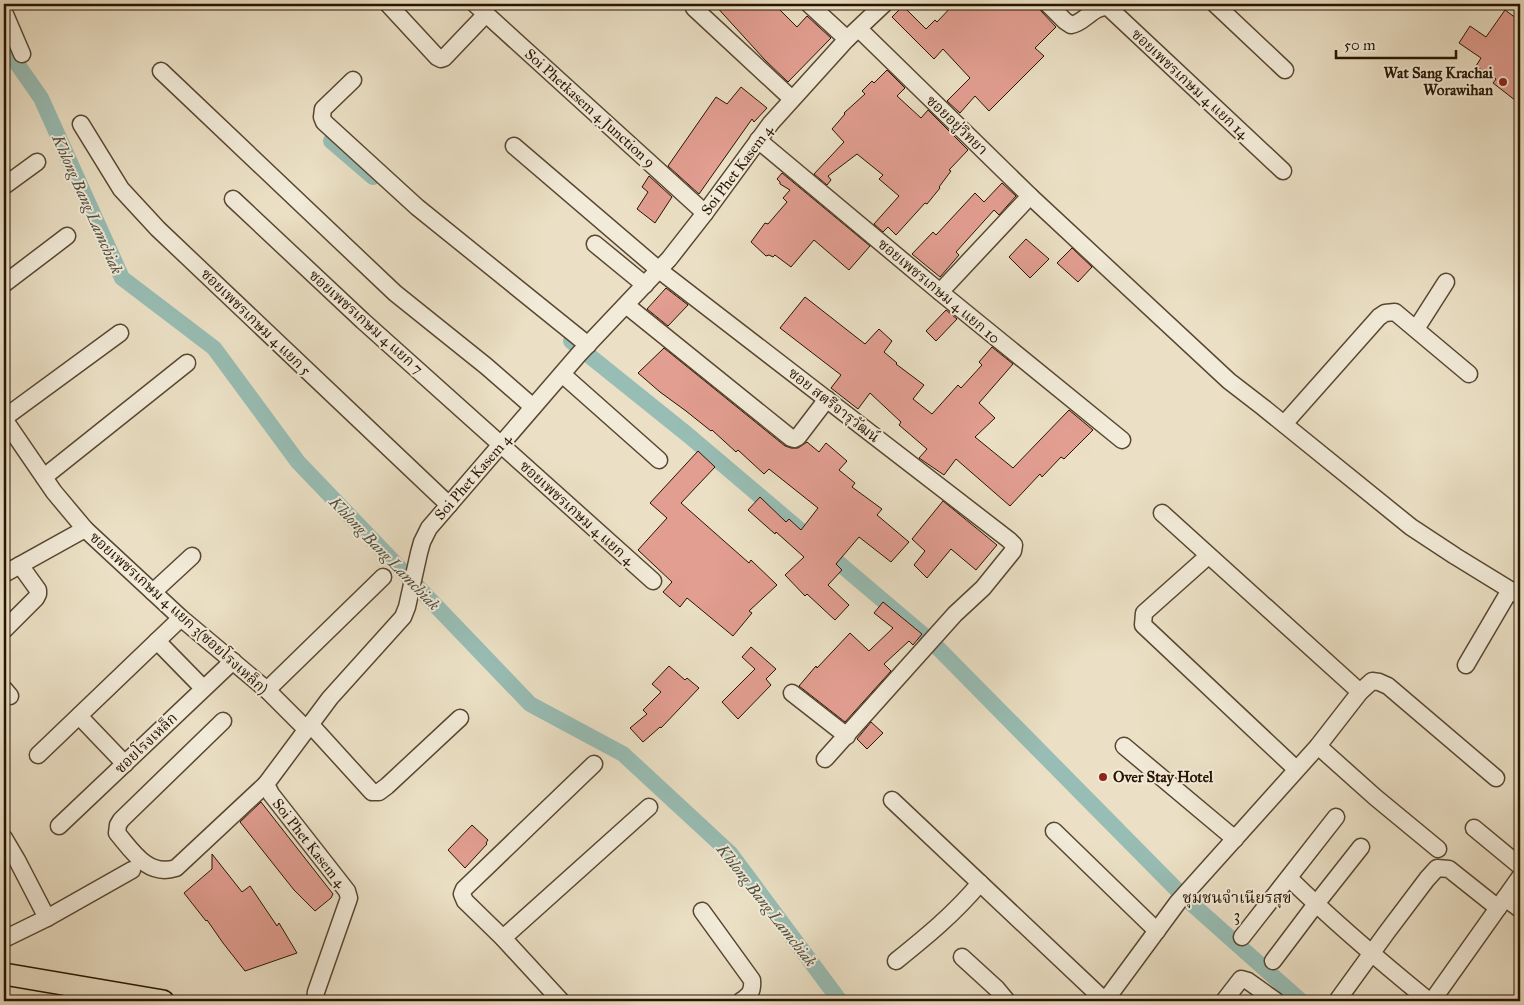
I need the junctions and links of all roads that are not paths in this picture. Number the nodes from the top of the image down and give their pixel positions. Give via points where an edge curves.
1 (388, 4) edge
2 (809, 4) edge
3 (884, 4) edge
4 (1048, 4) edge
5 (1215, 4) edge
6 (694, 8) dead end
7 (480, 9) edge
8 (4, 12) edge
9 (853, 34) junction
10 (22, 54) dead end
11 (1285, 70) dead end
12 (161, 71) dead end
13 (353, 80) dead end
14 (792, 99) junction
15 (81, 124) dead end
16 (758, 140) junction
17 (514, 146) dead end
18 (37, 162) dead end
19 (1283, 171) dead end
20 (4, 186) edge
21 (1030, 196) junction
22 (233, 199) dead end
23 (705, 213) junction
24 (67, 236) dead end
25 (595, 244) dead end
26 (658, 270) junction
27 (1446, 282) dead end
28 (4, 284) edge
29 (645, 285) junction
30 (940, 292) junction
31 (626, 305) junction
32 (1416, 329) junction
33 (120, 333) dead end
34 (584, 349) junction
35 (187, 364) dead end
36 (562, 374) junction
37 (1469, 374) dead end
38 (826, 399) junction
39 (533, 407) junction
40 (4, 419) edge
41 (1284, 424) junction
42 (1122, 440) dead end
43 (501, 444) junction
44 (658, 460) dead end
45 (44, 478) junction
46 (449, 506) junction
47 (1162, 514) dead end
48 (85, 530) junction
49 (192, 556) dead end
50 (1208, 556) junction
51 (20, 565) junction
52 (4, 574) edge
53 (383, 577) dead end
54 (653, 581) dead end
55 (153, 592) junction
56 (1515, 593) edge
57 (181, 618) junction
58 (4, 630) edge
59 (157, 641) junction
60 (233, 661) junction
61 (1466, 665) dead end
62 (203, 688) junction
63 (267, 690) junction
64 (1360, 692) junction
65 (792, 693) dead end
66 (79, 716) junction
67 (460, 718) dead end
68 (223, 721) dead end
69 (308, 727) junction
70 (847, 736) junction
71 (1124, 746) dead end
72 (1318, 746) junction
73 (38, 755) dead end
74 (826, 759) dead end
75 (125, 764) junction
76 (594, 764) dead end
77 (1296, 770) junction
78 (1496, 778) dead end
79 (266, 784) junction
80 (892, 800) dead end
81 (649, 806) dead end
82 (1336, 817) dead end
83 (59, 826) dead end
84 (1474, 828) dead end
85 (1054, 831) dead end
86 (4, 838) edge
87 (1235, 839) junction
88 (1361, 847) dead end
89 (1438, 849) dead end
90 (1520, 866) edge
91 (132, 870) dead end
92 (1520, 877) edge
93 (1289, 878) junction
94 (980, 883) junction
95 (1501, 903) junction
96 (1316, 904) junction
97 (1520, 909) edge
98 (702, 911) dead end
99 (47, 918) junction
100 (1157, 931) junction
101 (1242, 936) dead end
102 (502, 938) junction
103 (4, 939) edge
104 (1371, 954) junction
105 (962, 957) dead end
106 (896, 960) dead end
107 (1273, 961) dead end
108 (4, 974) edge
109 (163, 1001) edge
110 (315, 1001) edge
111 (561, 1001) edge
112 (741, 1001) edge
113 (1007, 1001) edge
114 (1105, 1001) edge
115 (1224, 1001) edge
116 (1276, 1001) edge
117 (1337, 1001) edge
118 (1430, 1001) edge

1 - 7 street via 441,59
2 - 9 street, ซอยอยู่วิทยา
3 - 9 street, Soi Phet Kasem 4
4 - 19 street, ซอยเพชรเกษม 4 แยก 14 via 1071,25 1102,6 1108,7
5 - 11 street
6 - 14 street
7 - 23 street, Soi Phetkasem 4 Junction 9
8 - 10 street
9 - 14 street, Soi Phet Kasem 4
9 - 21 street, ซอยอยู่วิทยา
12 - 39 street via 395,293
13 - 34 street via 323,109 324,122
14 - 16 street, Soi Phet Kasem 4
15 - 46 street, ซอยเพชรเกษม 4 แยก 5 via 121,189 158,229
16 - 23 street, Soi Phet Kasem 4
16 - 30 street, ซอยเพชรเกษม 4 แยก 10
17 - 26 street, ซอย สตรีจารุวัฒน์
18 - 20 street
21 - 30 street
21 - 41 street, ซอยอยู่วิทยา via 1230,381
22 - 43 street, ซอยเพชรเกษม 4 แยก 7
23 - 26 street, Soi Phet Kasem 4
24 - 28 street
25 - 29 street
26 - 29 street, Soi Phet Kasem 4
26 - 38 street, ซอย สตรีจารุวัฒน์
27 - 32 street
29 - 31 street, Soi Phet Kasem 4
30 - 42 street, ซอยเพชรเกษม 4 แยก 10
31 - 34 street, Soi Phet Kasem 4
31 - 38 street via 791,438 798,437
32 - 37 street
32 - 41 street via 1395,312 1379,317
33 - 40 street
34 - 36 street, Soi Phet Kasem 4
35 - 45 street
36 - 39 street, Soi Phet Kasem 4
36 - 44 street
38 - 70 street, ซอย สตรีจารุวัฒน์ via 1014,545 1013,551 983,588
39 - 43 street, Soi Phet Kasem 4
40 - 45 street, ซอยเพชรเกษม 4 แยก 3(ซอยโรงเหล็ก)
41 - 56 street, ซอยอยู่วิทยา via 1411,527
43 - 46 street, Soi Phet Kasem 4
43 - 54 street, ซอยเพชรเกษม 4 แยก 4
45 - 48 street, ซอยเพชรเกษม 4 แยก 3(ซอยโรงเหล็ก)
46 - 69 street, Soi Phet Kasem 4 via 429,528 422,542 403,617
47 - 50 street
48 - 51 street
48 - 55 street, ซอยเพชรเกษม 4 แยก 3(ซอยโรงเหล็ก)
49 - 55 street
50 - 64 street
50 - 77 street via 1144,613 1143,624
51 - 52 street
51 - 58 street via 38,594
53 - 63 street
55 - 57 street, ซอยเพชรเกษม 4 แยก 3(ซอยโรงเหล็ก)
56 - 61 street
57 - 59 street
57 - 60 street, ซอยเพชรเกษม 4 แยก 3(ซอยโรงเหล็ก)
59 - 62 street
59 - 66 street
60 - 62 street, ซอยโรงเหล็ก
60 - 63 street, ซอยเพชรเกษม 4 แยก 3(ซอยโรงเหล็ก)
62 - 75 street, ซอยโรงเหล็ก
63 - 69 street, ซอยเพชรเกษม 4 แยก 3(ซอยโรงเหล็ก)
64 - 72 street
64 - 78 street via 1372,681 1388,686
65 - 70 street
66 - 73 street
66 - 75 street
67 - 69 street, ซอยเพชรเกษม 4 แยก 3(ซอยโรงเหล็ก) via 379,792 372,792
68 - 79 street via 122,820 117,833 144,864 162,871 176,868
69 - 79 street, Soi Phet Kasem 4
70 - 74 street
71 - 87 street
72 - 77 street
72 - 89 street
75 - 83 street, ซอยโรงเหล็ก
76 - 102 street via 464,889 465,901
77 - 87 street
79 - 110 street, Soi Phet Kasem 4 via 347,891 349,898
80 - 94 street
81 - 102 street
82 - 93 street
84 - 90 street
85 - 100 street
86 - 99 street
87 - 100 street
88 - 96 street
91 - 99 street
92 - 95 street
93 - 96 street
93 - 101 street
94 - 106 street via 944,921
94 - 114 street
95 - 97 street
95 - 104 street via 1449,869 1437,868
95 - 118 street
96 - 104 street
96 - 107 street
98 - 112 street via 752,980 752,990
99 - 103 street
100 - 114 street
102 - 111 street
104 - 117 street
104 - 118 street
105 - 113 street
108 - 109 main road
115 - 116 street via 1241,980 1248,981

